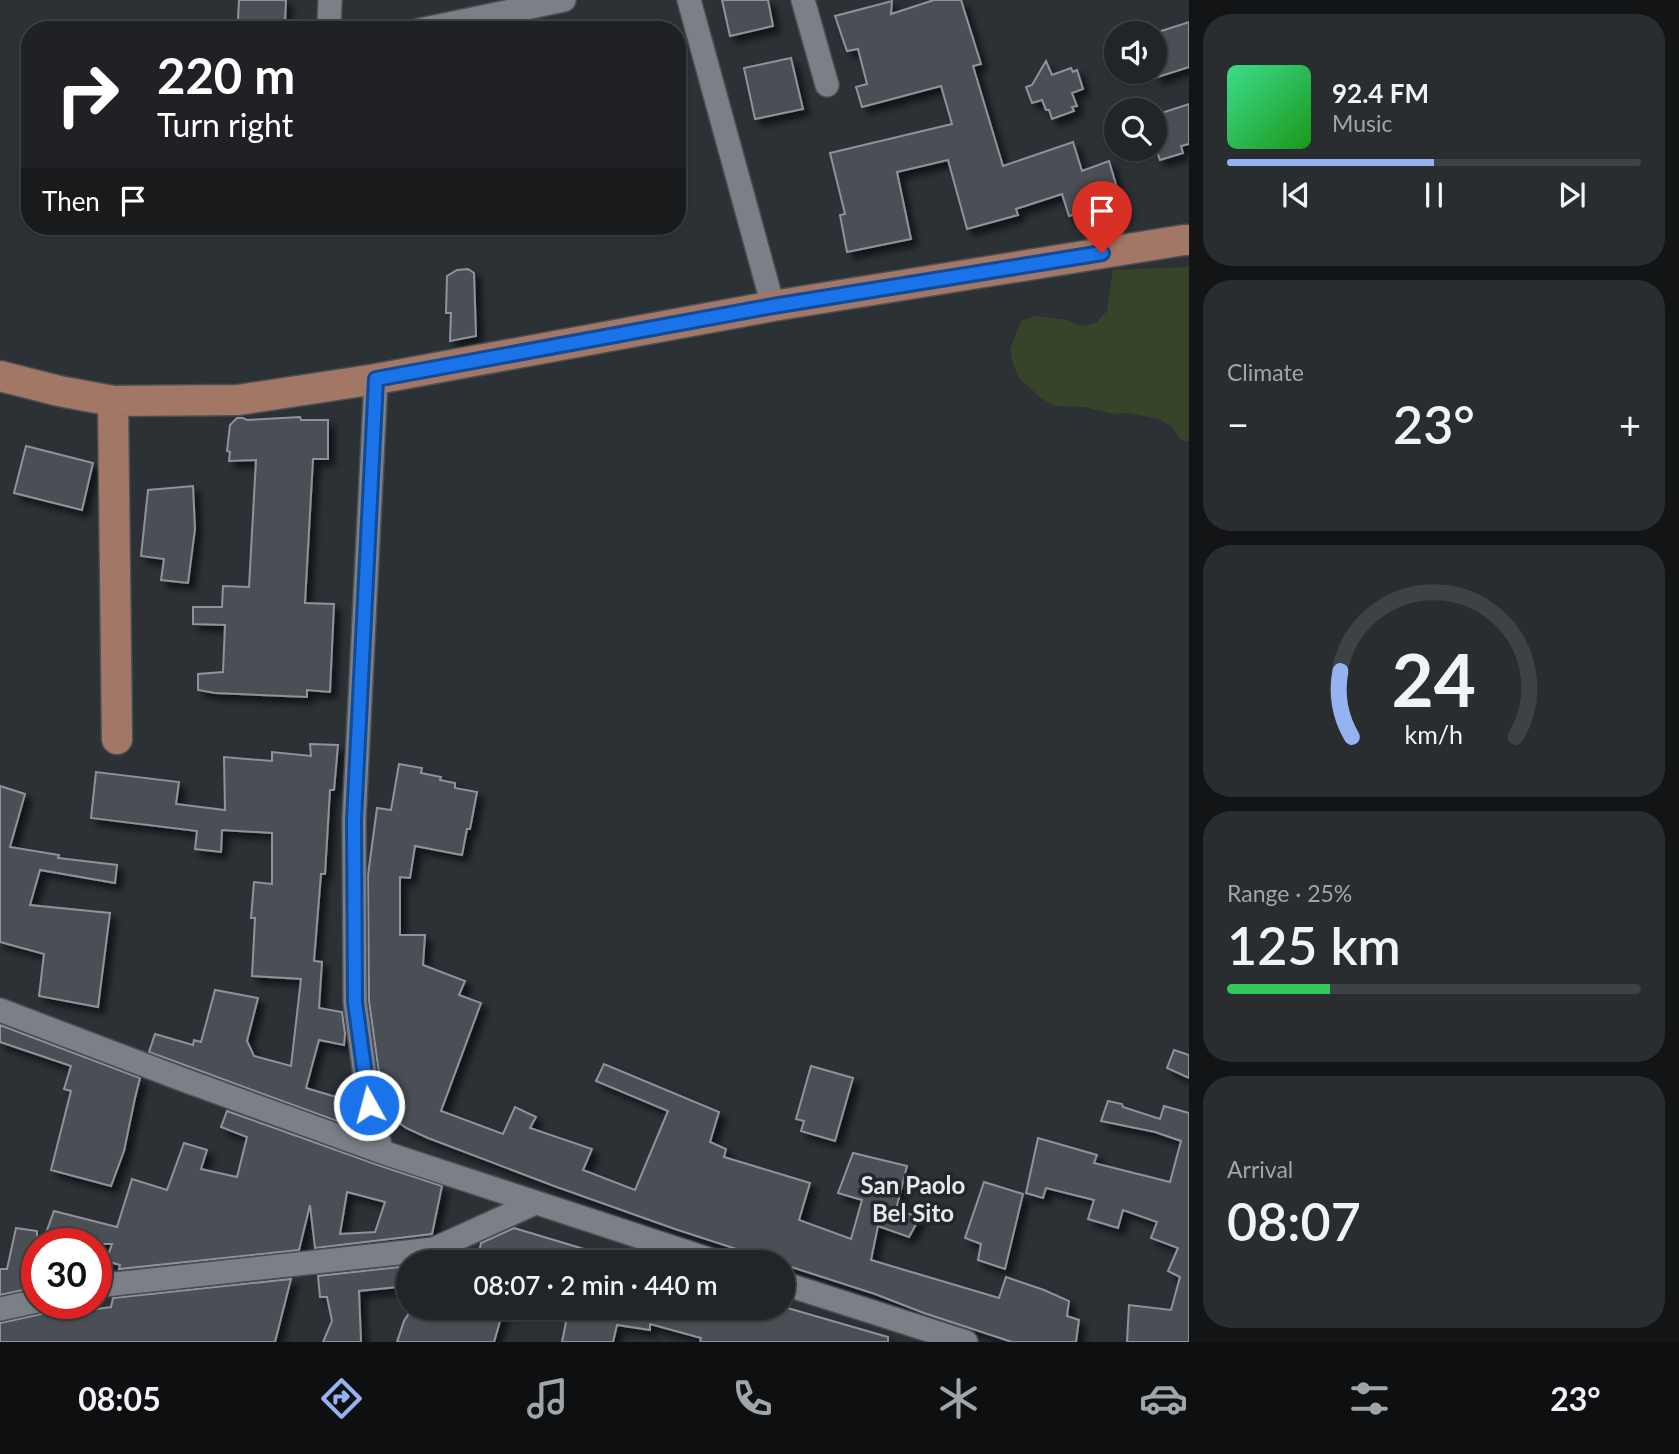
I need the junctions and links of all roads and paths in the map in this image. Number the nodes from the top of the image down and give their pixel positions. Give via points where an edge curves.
1 (330, 0) edge
2 (564, 0) edge
3 (689, 0) edge
4 (803, 0) edge
5 (329, 21) edge
6 (463, 21) edge
7 (827, 86) dead end
8 (1187, 239) edge
9 (773, 306) junction
10 (0, 376) edge
11 (376, 379) junction
12 (113, 401) junction
13 (117, 739) dead end
14 (0, 1010) edge
15 (382, 1152) junction
16 (535, 1203) junction
17 (680, 1250) edge
18 (112, 1284) edge
19 (795, 1287) edge
20 (21, 1304) edge
21 (0, 1309) edge
22 (966, 1342) edge

1 - 5 street
2 - 6 street
3 - 9 street
4 - 7 street
8 - 9 main road
9 - 11 main road
10 - 12 main road
11 - 12 main road via 238,400
11 - 15 street via 354,820 355,1002 369,1105
12 - 13 main road
14 - 15 street
15 - 16 street
16 - 17 street
16 - 18 street via 434,1249
19 - 22 street
20 - 21 street

